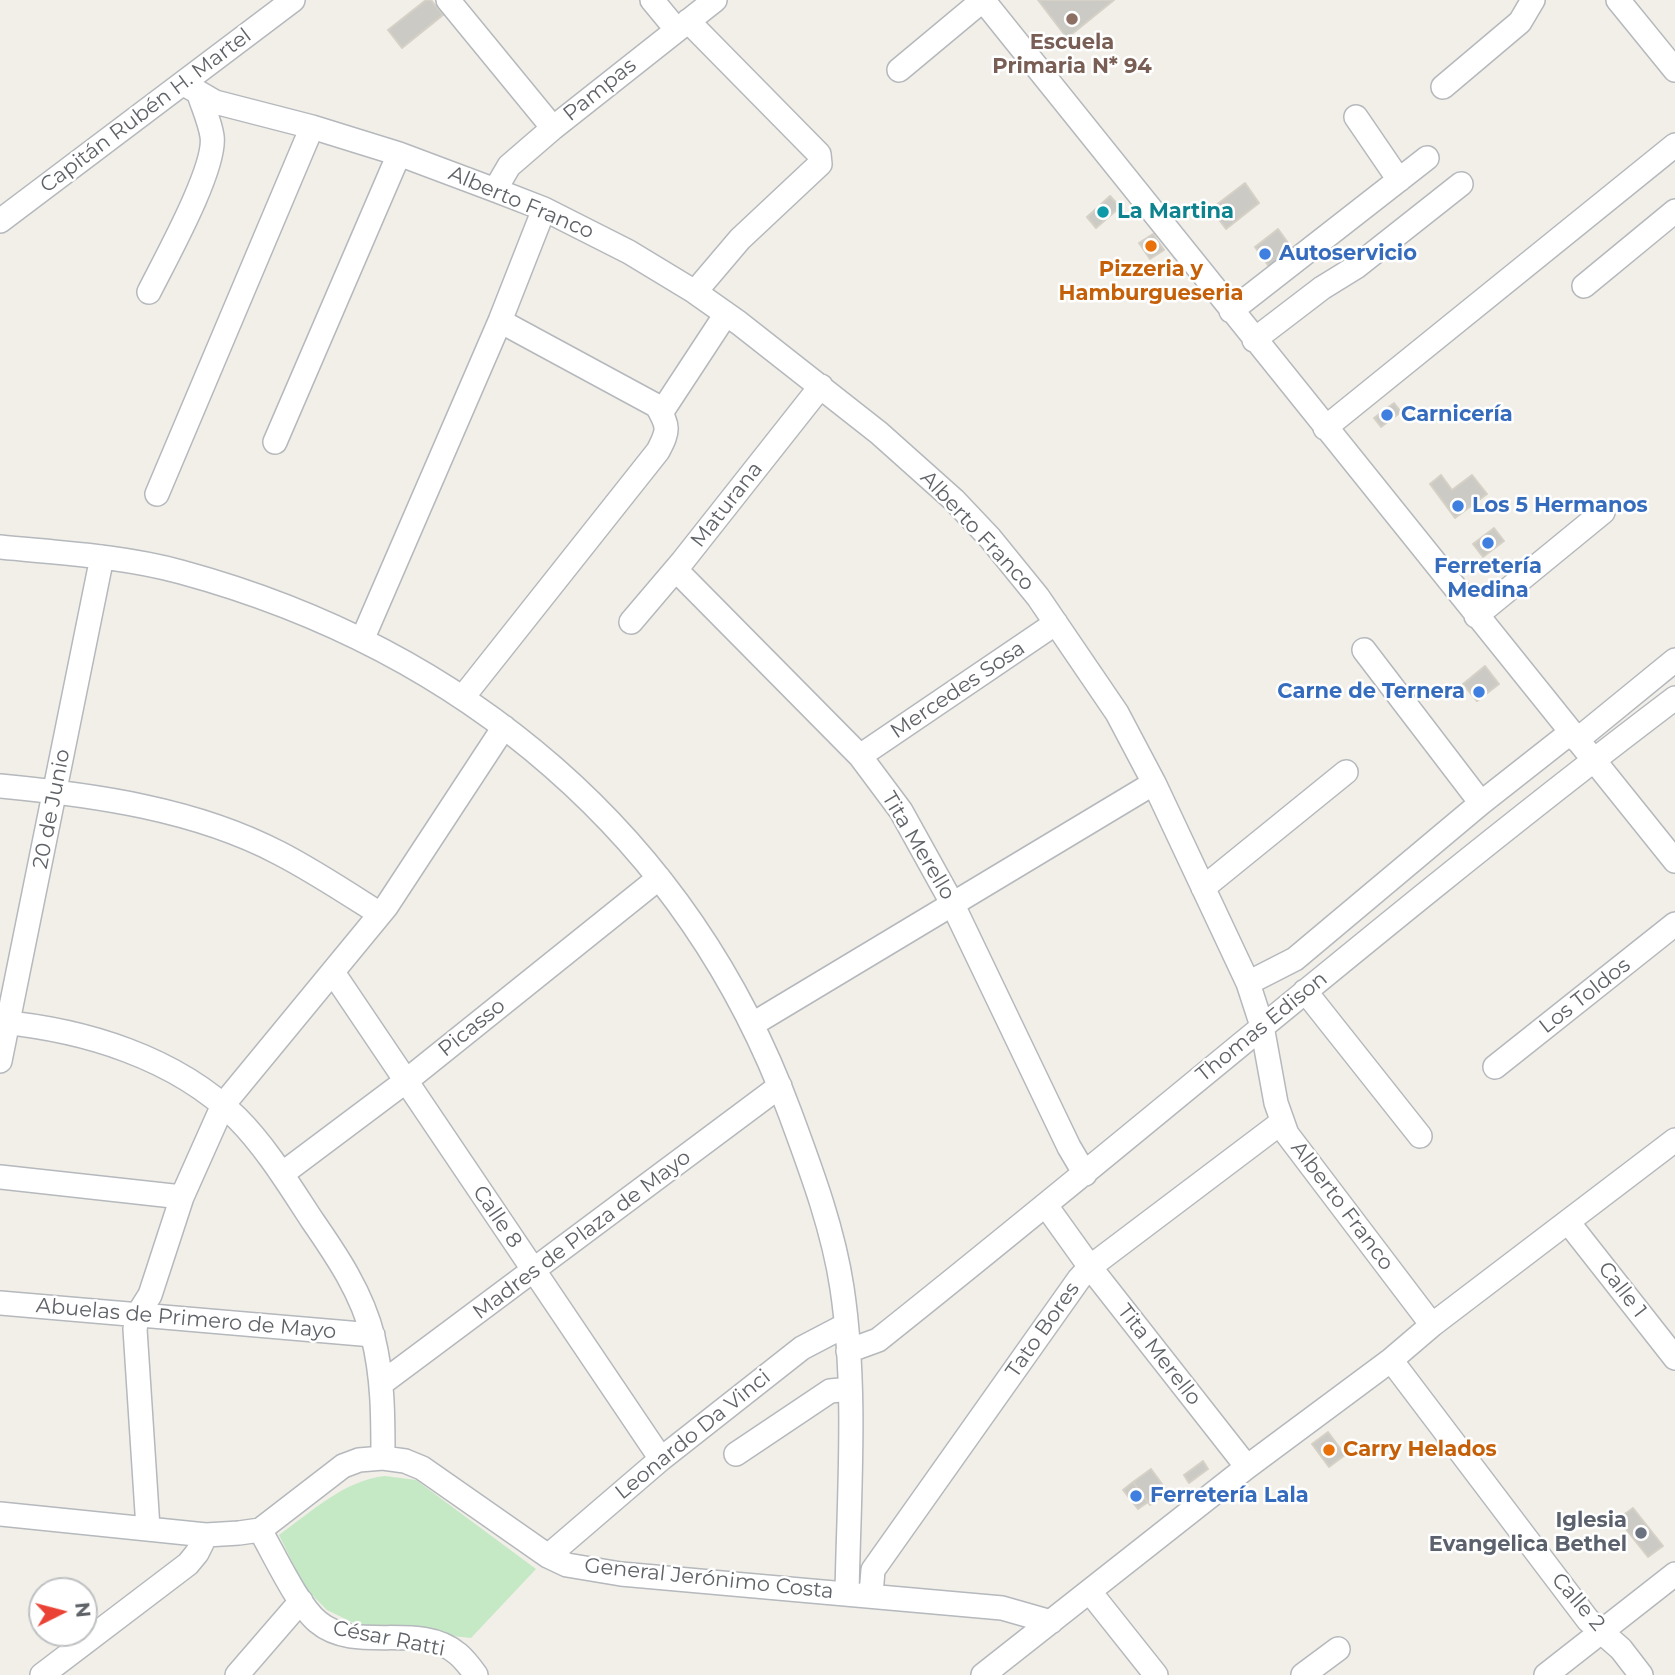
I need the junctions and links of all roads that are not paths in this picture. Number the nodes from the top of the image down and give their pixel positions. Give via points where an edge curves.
1 (293, 0) edge
2 (448, 0) edge
3 (652, 0) edge
4 (715, 0) edge
5 (983, 0) edge
6 (1533, 0) edge
7 (1618, 0) edge
8 (682, 25) junction
9 (899, 70) dead end
10 (1675, 70) edge
11 (1443, 87) dead end
12 (192, 89) junction
13 (1356, 117) dead end
14 (312, 127) junction
15 (553, 128) junction
16 (1675, 145) edge
17 (399, 154) junction
18 (1427, 158) dead end
19 (1399, 180) junction
20 (1461, 184) dead end
21 (495, 190) junction
22 (544, 209) junction
23 (1675, 211) edge
24 (0, 221) edge
25 (1584, 286) dead end
26 (149, 292) dead end
27 (695, 292) junction
28 (1231, 311) junction
29 (726, 314) junction
30 (500, 321) junction
31 (1255, 340) junction
32 (821, 386) junction
33 (661, 413) junction
34 (1325, 428) junction
35 (275, 442) dead end
36 (157, 494) dead end
37 (1603, 512) dead end
38 (0, 547) edge
39 (102, 557) junction
40 (676, 570) junction
41 (1476, 616) junction
42 (631, 622) dead end
43 (1056, 623) junction
44 (362, 640) junction
45 (1364, 650) dead end
46 (1675, 660) edge
47 (463, 697) junction
48 (1675, 698) edge
49 (504, 727) junction
50 (1574, 736) junction
51 (860, 756) junction
52 (1592, 761) junction
53 (1346, 772) dead end
54 (1154, 783) junction
55 (0, 786) edge
56 (56, 791) junction
57 (1481, 803) junction
58 (1675, 861) edge
59 (659, 878) junction
60 (1203, 888) junction
61 (952, 903) junction
62 (380, 915) junction
63 (1675, 924) edge
64 (334, 974) junction
65 (1248, 983) junction
66 (1305, 991) junction
67 (4, 1023) edge
68 (753, 1024) junction
69 (1262, 1026) junction
70 (0, 1061) edge
71 (1495, 1067) dead end
72 (406, 1082) junction
73 (780, 1086) junction
74 (223, 1105) junction
75 (1282, 1122) junction
76 (1420, 1136) dead end
77 (1675, 1140) edge
78 (282, 1174) junction
79 (1085, 1174) junction
80 (0, 1177) edge
81 (182, 1197) junction
82 (1047, 1207) junction
83 (1568, 1222) junction
84 (1090, 1267) junction
85 (534, 1272) junction
86 (0, 1303) edge
87 (138, 1314) junction
88 (846, 1325) junction
89 (1432, 1325) junction
90 (373, 1335) junction
91 (848, 1351) junction
92 (1675, 1358) edge
93 (1391, 1360) junction
94 (383, 1383) junction
95 (850, 1389) junction
96 (736, 1454) dead end
97 (383, 1458) junction
98 (661, 1459) junction
99 (1247, 1468) junction
100 (0, 1514) edge
101 (148, 1528) junction
102 (260, 1530) junction
103 (206, 1535) junction
104 (548, 1556) junction
105 (1675, 1574) edge
106 (1090, 1592) junction
107 (847, 1593) junction
108 (871, 1595) junction
109 (301, 1601) junction
110 (1051, 1622) junction
111 (1601, 1631) junction
112 (1338, 1649) dead end
113 (471, 1673) edge
114 (42, 1675) edge
115 (237, 1675) edge
116 (983, 1675) edge
117 (1156, 1675) edge
118 (1303, 1675) edge
119 (1546, 1675) edge
120 (1641, 1675) edge

1 - 12 street, Capitán Rubén H. Martel
2 - 15 street
3 - 8 street
4 - 8 street, Pampas
5 - 9 street
5 - 28 street
6 - 11 street via 1520,22
7 - 10 street
8 - 15 street, Pampas
8 - 27 street via 819,154 820,164 740,239
12 - 14 street, Alberto Franco via 215,102
12 - 24 street, Capitán Rubén H. Martel
12 - 26 street via 212,135 212,149 205,175
13 - 19 street
14 - 17 street, Alberto Franco
14 - 36 street
15 - 21 street, Pampas via 509,166
16 - 34 street
17 - 21 street, Alberto Franco
17 - 35 street
18 - 19 street
19 - 28 street
20 - 31 street
21 - 22 street, Alberto Franco
22 - 27 street, Alberto Franco
22 - 30 street
23 - 25 street
27 - 29 street, Alberto Franco
28 - 31 street
29 - 32 street, Alberto Franco
29 - 33 street
30 - 33 street via 647,400
30 - 44 street
31 - 34 street
32 - 40 street, Maturana
32 - 43 street, Alberto Franco via 954,500
33 - 47 street via 667,433 658,451
34 - 41 street
37 - 41 street
38 - 39 street
39 - 44 street via 179,572 262,598
39 - 56 street, 20 de Junio
40 - 42 street, Maturana
40 - 51 street, Tita Merello
41 - 50 street
43 - 51 street, Mercedes Sosa
43 - 54 street, Alberto Franco via 1117,713
44 - 47 street
45 - 57 street
46 - 50 street, Thomas Edison
47 - 49 street
48 - 52 street, Thomas Edison
49 - 59 street via 592,801
49 - 62 street
50 - 52 street
50 - 57 street, Thomas Edison
51 - 61 street, Tita Merello via 901,811
52 - 58 street
52 - 66 street, Thomas Edison
53 - 60 street
54 - 60 street, Alberto Franco
54 - 61 street
55 - 56 street
56 - 62 street via 217,827 277,852
56 - 67 street, 20 de Junio
57 - 65 street, Thomas Edison via 1295,959
59 - 68 street via 712,952
59 - 72 street, Picasso
60 - 65 street, Alberto Franco
61 - 68 street
61 - 79 street, Tita Merello
62 - 64 street
63 - 71 street, Los Toldos
64 - 72 street, Calle 8
64 - 74 street
65 - 69 street, Alberto Franco
66 - 69 street, Thomas Edison
66 - 76 street
67 - 70 street, 20 de Junio
67 - 74 street via 113,1045 186,1080
68 - 73 street
69 - 75 street, Alberto Franco
69 - 79 street, Thomas Edison
72 - 78 street, Picasso
72 - 85 street, Calle 8
73 - 85 street, Madres de Plaza de Mayo
73 - 88 street via 819,1191 842,1285
74 - 78 street
74 - 81 street
75 - 84 street, Tato Bores
75 - 89 street, Alberto Franco
77 - 83 street
78 - 90 street via 345,1268
79 - 82 street, Thomas Edison
80 - 81 street
81 - 87 street via 150,1295
82 - 84 street, Tita Merello
82 - 91 street, Thomas Edison via 878,1340
83 - 89 street
83 - 92 street, Calle 1
84 - 99 street, Tita Merello
84 - 108 street, Tato Bores via 873,1570
85 - 94 street, Madres de Plaza de Mayo
85 - 98 street, Calle 8
86 - 87 street, Abuelas de Primero de Mayo
87 - 90 street, Abuelas de Primero de Mayo
87 - 101 street via 135,1329
88 - 91 street
88 - 98 street, Leonardo Da Vinci via 802,1348
89 - 93 street
90 - 94 street
91 - 95 street
93 - 99 street
93 - 111 street, Calle 2 via 1588,1620
94 - 97 street
95 - 96 street via 830,1391
95 - 107 street
97 - 102 street, General Jerónimo Costa via 343,1466
97 - 104 street, General Jerónimo Costa via 430,1472
98 - 104 street, Leonardo Da Vinci
99 - 106 street
100 - 101 street
101 - 103 street
102 - 103 street
102 - 109 street, César Ratti
103 - 114 street via 188,1564
104 - 107 street, General Jerónimo Costa via 621,1574
105 - 111 street
106 - 110 street
106 - 117 street
107 - 108 street, General Jerónimo Costa
108 - 110 street, General Jerónimo Costa via 1002,1608
109 - 113 street, César Ratti via 318,1623 332,1630 436,1643 457,1653
109 - 115 street
110 - 116 street
111 - 119 street
111 - 120 street, Calle 2
112 - 118 street

